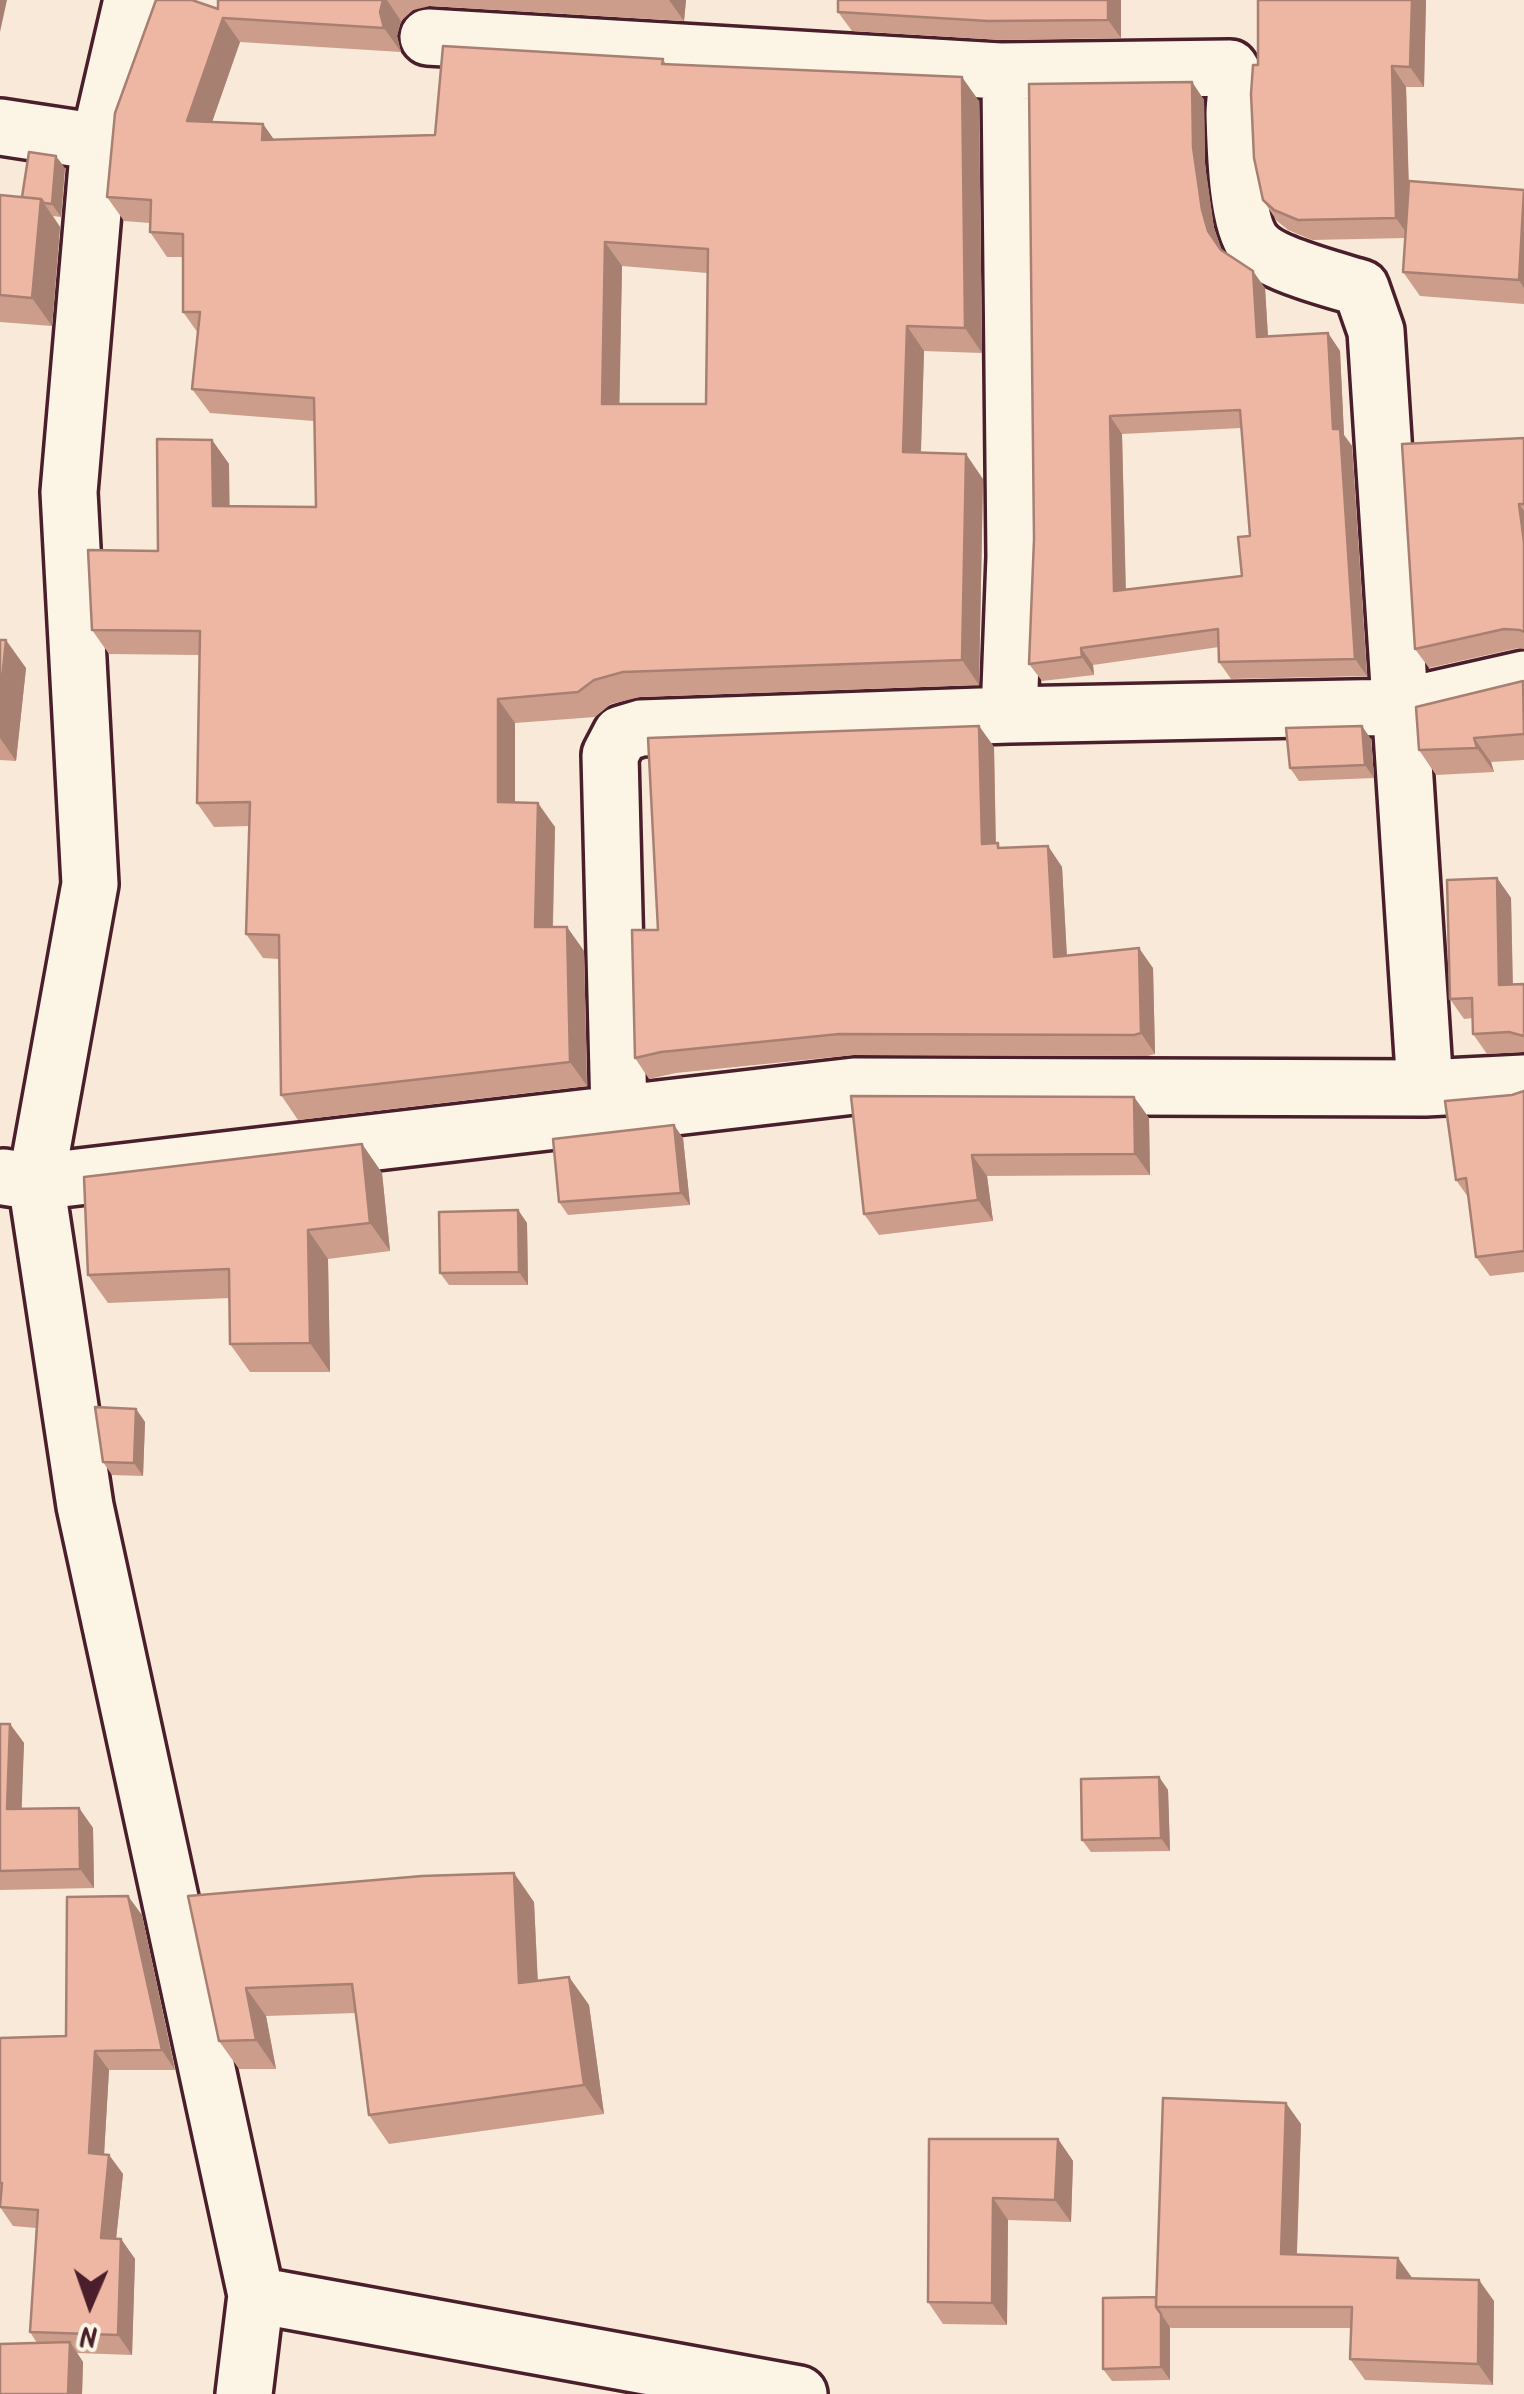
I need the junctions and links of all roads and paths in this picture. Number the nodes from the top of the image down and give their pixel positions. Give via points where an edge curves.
1 (132, 0) edge
2 (428, 37) dead end
3 (1000, 72) junction
4 (0, 127) edge
5 (99, 142) junction
6 (1524, 679) edge
7 (1400, 708) junction
8 (1010, 715) junction
9 (1524, 1083) edge
10 (1425, 1088) junction
11 (619, 1113) junction
12 (18, 1180) edge
13 (256, 2295) junction
14 (244, 2394) edge
15 (799, 2394) edge

1 - 5 street
2 - 3 street
3 - 7 street via 1230,68 1235,75 1240,204 1254,244 1285,264 1361,288 1376,331
3 - 8 street via 1010,81 1012,102
4 - 5 street
5 - 12 street via 69,492 90,884
6 - 7 street
7 - 8 street
7 - 10 street
8 - 11 street via 641,728 621,734 610,755
9 - 10 street
10 - 11 street via 854,1086
11 - 12 street
12 - 13 street
13 - 14 street
13 - 15 street

